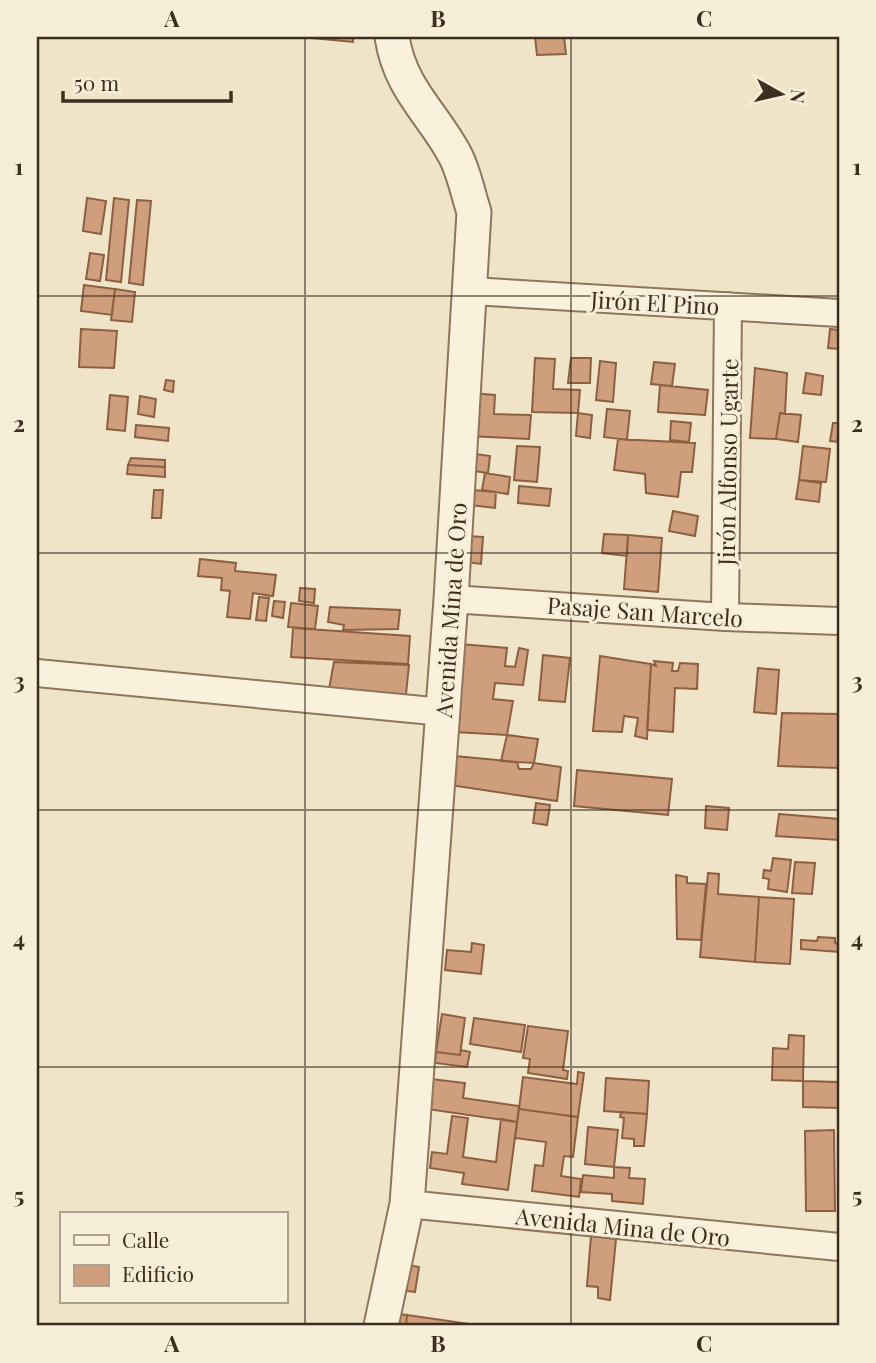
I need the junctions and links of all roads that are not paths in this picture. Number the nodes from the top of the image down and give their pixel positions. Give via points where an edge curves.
1 (392, 37) edge
2 (471, 291) junction
3 (728, 306) junction
4 (839, 313) edge
5 (451, 598) junction
6 (725, 617) junction
7 (839, 621) edge
8 (37, 673) edge
9 (443, 712) junction
10 (407, 1204) junction
11 (839, 1247) edge
12 (382, 1326) edge

1 - 2 street, Avenida Mina de Oro via 395,59 408,88 456,156 474,212
2 - 3 street, Jirón El Pino
2 - 5 street, Avenida Mina de Oro
3 - 4 street, Jirón El Pino
3 - 6 street, Jirón Alfonso Ugarte
5 - 6 street, Pasaje San Marcelo
5 - 9 street, Avenida Mina de Oro
6 - 7 street, Pasaje San Marcelo
8 - 9 street
9 - 10 street, Avenida Mina de Oro
10 - 11 street, Avenida Mina de Oro
10 - 12 street, Avenida Mina de Oro

